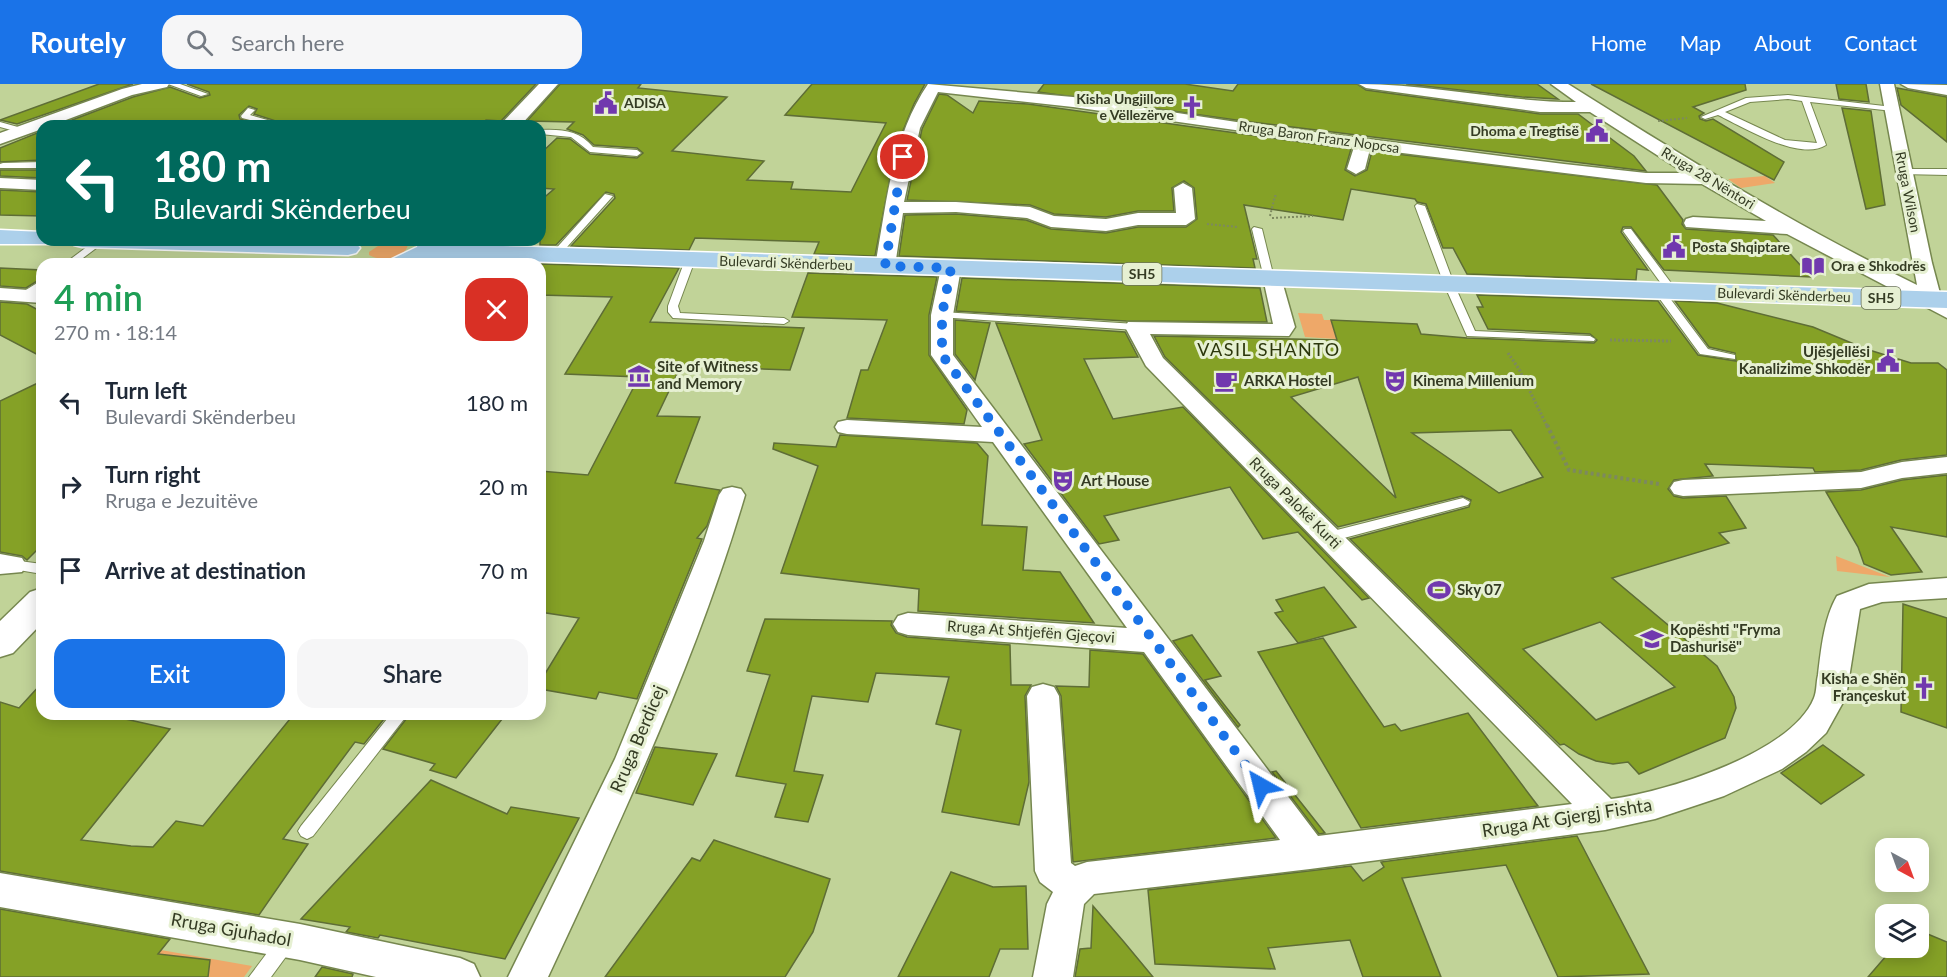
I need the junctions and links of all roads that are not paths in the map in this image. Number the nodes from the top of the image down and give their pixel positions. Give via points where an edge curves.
1 (99, 84) edge
2 (162, 84) edge
3 (172, 84) edge
4 (549, 84) edge
5 (1366, 84) edge
6 (1558, 84) edge
7 (1887, 84) edge
8 (1908, 84) edge
9 (1947, 90) edge
10 (128, 92) junction
11 (204, 94) dead end
12 (1805, 98) junction
13 (1595, 108) junction
14 (1893, 109) junction
15 (251, 110) dead end
16 (1719, 112) junction
17 (1705, 117) road end
18 (52, 120) edge
19 (261, 120) edge
20 (515, 120) edge
21 (0, 124) edge
22 (36, 126) edge
23 (22, 131) junction
24 (546, 132) edge
25 (0, 140) edge
26 (1364, 143) junction
27 (637, 153) dead end
28 (36, 166) edge
29 (1356, 169) dead end
30 (1904, 172) junction
31 (1947, 172) edge
32 (2, 175) edge
33 (1706, 179) junction
34 (36, 184) edge
35 (1183, 188) dead end
36 (608, 196) dead end
37 (1420, 206) dead end
38 (895, 208) junction
39 (1693, 223) dead end
40 (1257, 229) road end
41 (1793, 229) junction
42 (1628, 231) dead end
43 (36, 235) edge
44 (0, 237) edge
45 (94, 246) edge
46 (238, 246) edge
47 (427, 246) edge
48 (442, 246) edge
49 (352, 251) edge
50 (555, 255) junction
51 (77, 258) edge
52 (409, 258) edge
53 (690, 260) junction
54 (885, 266) junction
55 (951, 268) junction
56 (1271, 278) junction
57 (1449, 284) junction
58 (1665, 291) junction
59 (36, 292) edge
60 (0, 294) edge
61 (1904, 299) junction
62 (1942, 304) edge
63 (942, 315) junction
64 (784, 321) dead end
65 (1136, 327) junction
66 (1947, 333) edge
67 (1590, 339) road end
68 (1731, 357) dead end
69 (847, 427) dead end
70 (1001, 435) junction
71 (1947, 466) edge
72 (1683, 488) road end
73 (732, 495) dead end
74 (1463, 502) dead end
75 (1329, 537) junction
76 (6, 565) edge
77 (36, 568) edge
78 (1947, 588) edge
79 (36, 607) edge
80 (908, 624) dead end
81 (1153, 641) junction
82 (0, 643) edge
83 (1043, 696) dead end
84 (395, 720) edge
85 (1605, 814) junction
86 (307, 831) dead end
87 (1310, 853) junction
88 (1074, 887) junction
89 (0, 890) edge
90 (289, 941) junction
91 (259, 977) edge
92 (460, 977) edge
93 (528, 977) edge
94 (1053, 977) edge

1 - 10 street
2 - 10 street
3 - 11 lane
4 - 20 main road
5 - 13 street via 1540,107
6 - 13 street, Rruga 28 Nëntori
7 - 14 street, Rruga Wilson
8 - 9 street
10 - 18 street
12 - 14 lane
12 - 16 lane via 1749,100
12 - 16 lane via 1822,145 1806,147 1781,141
13 - 33 street, Rruga 28 Nëntori
14 - 30 street, Rruga Wilson
15 - 19 lane via 245,116
16 - 17 lane
21 - 23 lane
22 - 23 street
23 - 25 street
24 - 27 lane via 571,133 583,139 590,149
26 - 29 street
26 - 33 street, Rruga Baron Franz Nopcsa via 1611,174
26 - 38 street, Rruga Baron Franz Nopcsa via 933,87 909,130
28 - 32 lane
30 - 31 lane
30 - 62 street, Rruga Wilson via 1922,263
32 - 34 street
33 - 41 street, Rruga 28 Nëntori
35 - 38 street via 1186,219 1138,219 1106,225 956,207
36 - 50 lane
37 - 57 lane
38 - 54 street
39 - 41 street, Rruga 28 Nëntori
40 - 56 lane
41 - 62 street, Rruga 28 Nëntori
42 - 58 lane
43 - 44 main road
45 - 51 lane
46 - 49 main road
47 - 52 main road, Bulevardi Skënderbeu / SH5
48 - 50 main road, Bulevardi Skënderbeu / SH5
50 - 53 main road, Bulevardi Skënderbeu / SH5
53 - 54 main road, Bulevardi Skënderbeu / SH5
53 - 64 lane via 673,306 676,316
54 - 55 main road, Bulevardi Skënderbeu / SH5
55 - 56 main road, Bulevardi Skënderbeu / SH5
55 - 63 street
56 - 57 main road, Bulevardi Skënderbeu / SH5
56 - 65 street via 1284,327 1281,331
57 - 58 main road, Bulevardi Skënderbeu / SH5
57 - 67 lane via 1471,333
58 - 61 main road, Bulevardi Skënderbeu / SH5
58 - 68 lane via 1704,352
59 - 60 street
61 - 62 main road, Bulevardi Skënderbeu / SH5
61 - 66 street
63 - 65 lane
63 - 70 street via 942,355
65 - 75 street, Rruga Palokë Kurti via 1154,361
69 - 70 street
70 - 81 street
71 - 72 street via 1902,470 1861,480
73 - 93 street, Rruga Berdicej via 633,759
74 - 75 lane
75 - 85 street, Rruga Palokë Kurti
76 - 77 lane
78 - 85 street, Rruga At Gjergj Fishta via 1856,596 1847,603 1828,703 1809,729 1773,759 1678,799
79 - 82 main road
80 - 81 street, Rruga At Shtjefën Gjeçovi
81 - 87 street
83 - 88 street via 1053,871
84 - 86 lane
85 - 87 street, Rruga At Gjergj Fishta
87 - 88 street, Rruga At Gjergj Fishta via 1087,878
88 - 94 street via 1065,904
89 - 90 street, Rruga Gjuhadol
90 - 91 lane
90 - 92 street, Rruga Gjuhadol

